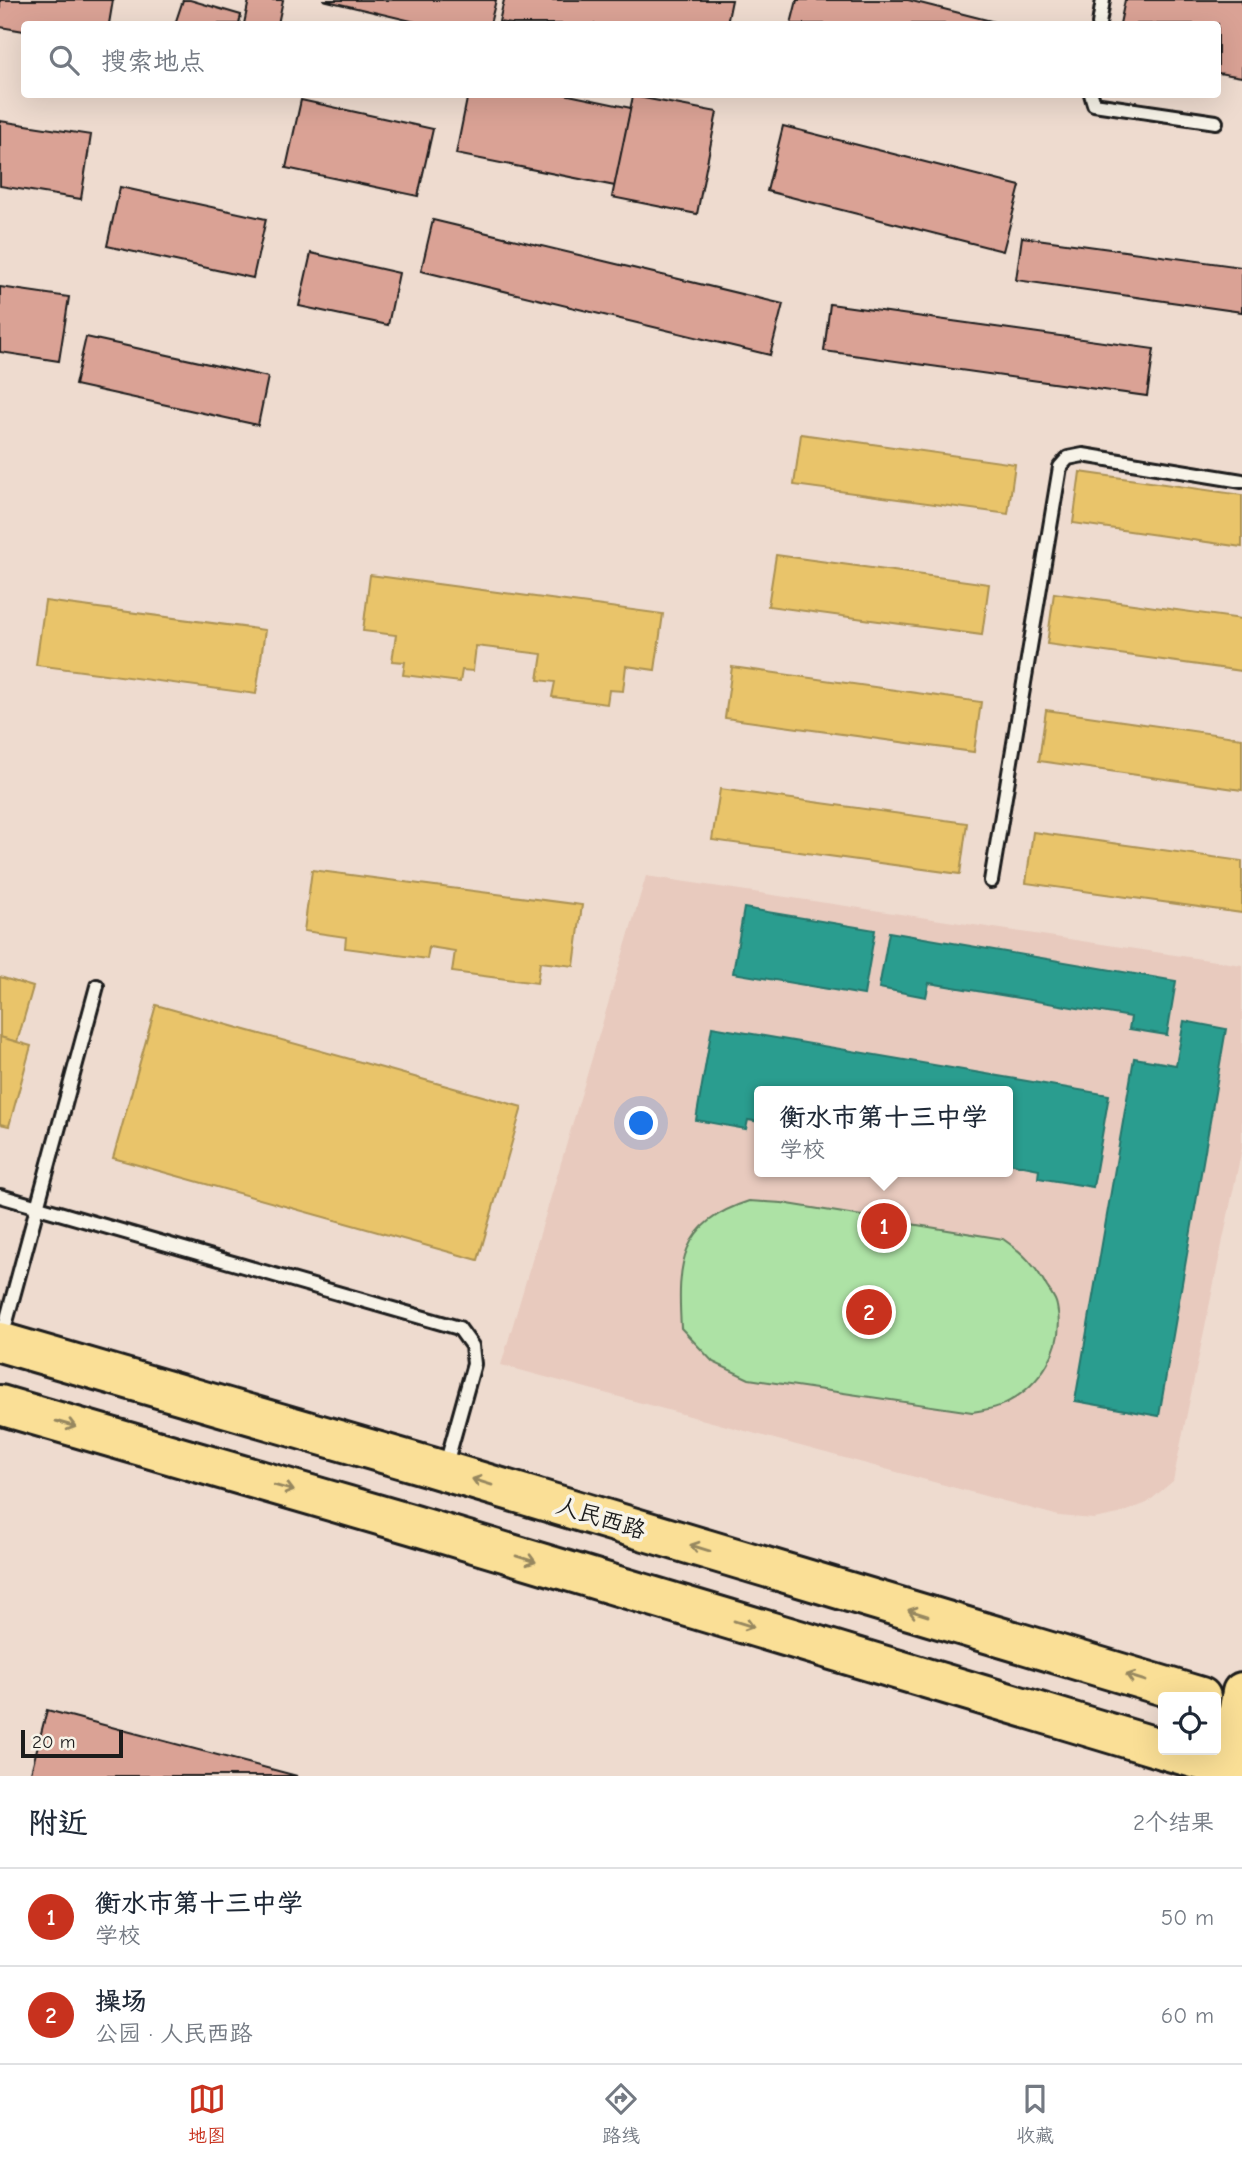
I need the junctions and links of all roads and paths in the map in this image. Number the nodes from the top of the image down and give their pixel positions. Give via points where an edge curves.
1 (1103, 0) edge
2 (1100, 21) edge
3 (1092, 98) edge
4 (1216, 122) dead end
5 (1242, 481) edge
6 (991, 881) dead end
7 (97, 986) dead end
8 (0, 1196) edge
9 (37, 1207) junction
10 (0, 1342) edge
11 (0, 1405) edge
12 (444, 1471) junction
13 (1184, 1692) edge
14 (1235, 1703) edge
15 (1158, 1747) edge
16 (1182, 1755) edge
17 (1232, 1772) edge

1 - 2 lane
3 - 4 lane via 1094,104
5 - 6 lane via 1083,455 1068,458 1060,467
7 - 9 lane
8 - 9 lane
9 - 10 lane
9 - 12 lane via 459,1328 472,1346 474,1364
10 - 12 main road, 人民西路
11 -> 15 main road
13 -> 12 main road, 人民西路
14 - 17 main road
16 - 17 main road

